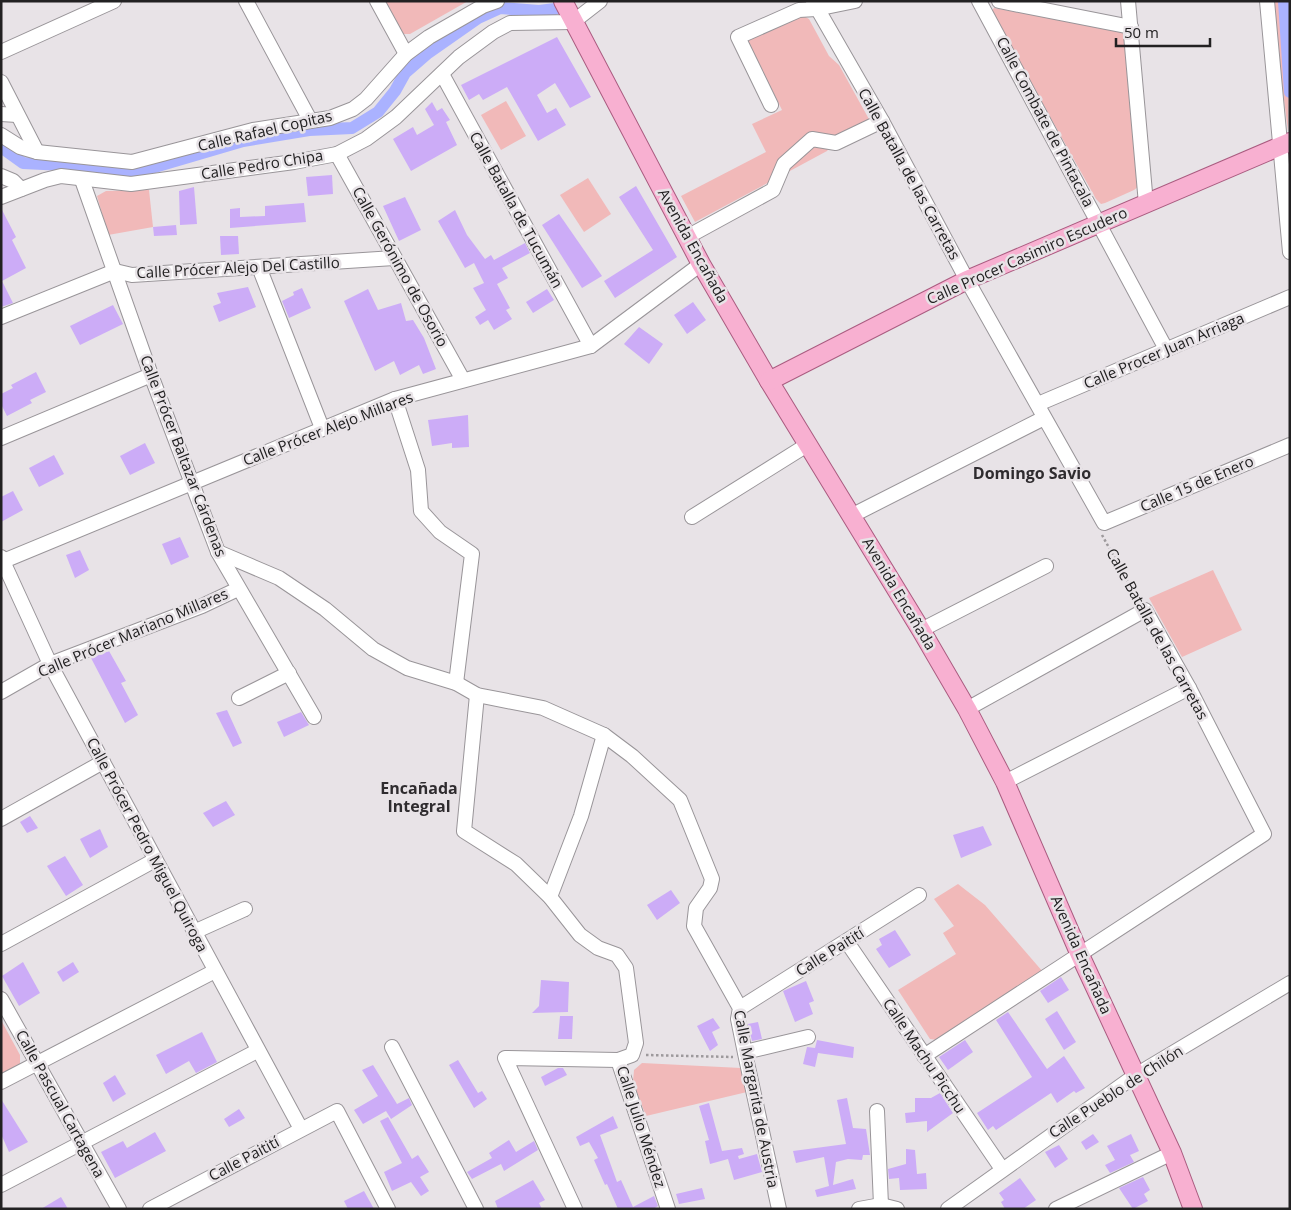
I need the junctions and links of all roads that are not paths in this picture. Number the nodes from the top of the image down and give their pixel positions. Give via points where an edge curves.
1 (114, 1) edge
2 (246, 1) edge
3 (377, 1) edge
4 (497, 1) edge
5 (600, 1) edge
6 (855, 1) edge
7 (979, 1) edge
8 (999, 1) edge
9 (1128, 1) edge
10 (1267, 1) edge
11 (815, 5) edge
12 (568, 11) edge
13 (1131, 27) junction
14 (1, 52) edge
15 (406, 54) junction
16 (442, 74) junction
17 (1, 82) edge
18 (771, 105) dead end
19 (1, 114) edge
20 (17, 115) junction
21 (310, 120) junction
22 (882, 121) junction
23 (1, 135) edge
24 (1285, 143) edge
25 (37, 152) junction
26 (337, 154) junction
27 (132, 162) junction
28 (1, 176) edge
29 (82, 180) junction
30 (131, 183) junction
31 (21, 189) junction
32 (1, 197) edge
33 (1146, 204) junction
34 (1099, 222) junction
35 (687, 237) junction
36 (1290, 252) edge
37 (394, 258) junction
38 (700, 264) junction
39 (259, 267) junction
40 (114, 271) junction
41 (967, 280) junction
42 (1290, 297) edge
43 (1, 317) edge
44 (591, 346) junction
45 (1166, 349) junction
46 (151, 375) junction
47 (463, 380) junction
48 (769, 381) junction
49 (396, 399) junction
50 (1038, 404) junction
51 (1044, 418) junction
52 (322, 428) junction
53 (1, 438) edge
54 (1290, 444) edge
55 (808, 445) junction
56 (191, 484) junction
57 (851, 516) junction
58 (692, 517) dead end
59 (1104, 523) joint
60 (218, 552) junction
61 (2, 560) edge
62 (1046, 566) dead end
63 (238, 589) junction
64 (921, 630) junction
65 (50, 664) junction
66 (289, 673) junction
67 (456, 683) junction
68 (1189, 688) junction
69 (1, 692) edge
70 (477, 695) junction
71 (239, 698) dead end
72 (967, 709) junction
73 (314, 717) dead end
74 (604, 735) junction
75 (103, 762) junction
76 (1005, 782) junction
77 (1, 819) edge
78 (155, 860) junction
79 (919, 895) dead end
80 (550, 897) junction
81 (245, 909) dead end
82 (194, 932) junction
83 (846, 942) junction
84 (1, 944) edge
85 (1080, 955) junction
86 (215, 971) junction
87 (1290, 984) edge
88 (1, 999) edge
89 (740, 1008) junction
90 (808, 1037) dead end
91 (392, 1047) dead end
92 (258, 1051) junction
93 (745, 1055) junction
94 (924, 1056) junction
95 (618, 1060) junction
96 (36, 1064) junction
97 (1136, 1075) junction
98 (1, 1082) edge
99 (877, 1111) dead end
100 (301, 1129) junction
101 (81, 1142) junction
102 (1172, 1153) junction
103 (1002, 1169) junction
104 (1, 1185) edge
105 (881, 1205) junction
106 (118, 1209) edge
107 (150, 1209) edge
108 (388, 1209) edge
109 (476, 1209) edge
110 (575, 1209) edge
111 (668, 1209) edge
112 (779, 1209) edge
113 (859, 1209) edge
114 (897, 1209) edge
115 (948, 1209) edge
116 (1056, 1209) edge
117 (1193, 1209) edge

1 - 14 street
2 - 21 street
3 - 15 street
4 - 15 street, Calle Rafael Copitas via 483,6
5 - 12 street
6 - 11 street
7 - 34 street, Calle Combate de Pintacala
8 - 13 street
9 - 13 street
10 - 24 street
11 - 18 street via 738,36
11 - 22 street, Calle Batalla de las Carretas
12 - 16 street, Calle Pedro Chipa via 510,23 492,32
12 - 35 main road, Avenida Encañada
13 - 33 street
15 - 21 street, Calle Rafael Copitas via 352,109 330,118
16 - 26 street, Calle Pedro Chipa via 396,117 366,139
16 - 44 street, Calle Batalla de Tucumán
17 - 20 street
19 - 20 street
20 - 25 street
21 - 27 street, Calle Rafael Copitas via 252,130
22 - 35 street via 836,143 812,138 784,164 774,190
22 - 41 street, Calle Batalla de las Carretas
23 - 25 street, Calle Rafael Copitas via 20,147
24 - 33 main road, Calle Procer Casimiro Escudero
24 - 36 street
25 - 27 street, Calle Rafael Copitas
26 - 30 street, Calle Pedro Chipa
26 - 37 street, Calle Gerónimo de Osorio
27 - 30 street
28 - 31 street
29 - 30 street, Calle Pedro Chipa
29 - 31 street, Calle Pedro Chipa via 61,176
29 - 40 street, Calle Prócer Baltazar Cárdenas
31 - 32 street, Calle Pedro Chipa
33 - 34 main road, Calle Procer Casimiro Escudero
34 - 41 main road, Calle Procer Casimiro Escudero
34 - 45 street, Calle Combate de Pintacala
35 - 38 main road, Avenida Encañada
37 - 39 street, Calle Prócer Alejo Del Castillo
37 - 47 street, Calle Gerónimo de Osorio
38 - 44 street, Calle Prócer Alejo Millares
38 - 48 main road, Avenida Encañada
39 - 40 street, Calle Prócer Alejo Del Castillo via 132,275
39 - 52 street
40 - 43 street, Calle Prócer Alejo Del Castillo
40 - 46 street, Calle Prócer Baltazar Cárdenas
41 - 48 main road, Calle Procer Casimiro Escudero
41 - 50 street, Calle Batalla de las Carretas
42 - 45 street, Calle Procer Juan Arriaga
44 - 47 street, Calle Prócer Alejo Millares
45 - 50 street, Calle Procer Juan Arriaga
46 - 53 street
46 - 56 street, Calle Prócer Baltazar Cárdenas
47 - 49 street, Calle Prócer Alejo Millares
48 - 55 main road, Avenida Encañada
49 - 52 street, Calle Prócer Alejo Millares
49 - 67 street via 418,470 421,511 440,532 472,554
50 - 51 street, Calle Batalla de las Carretas
51 - 57 street
51 - 59 street, Calle Batalla de las Carretas
52 - 56 street, Calle Prócer Alejo Millares
54 - 59 street, Calle 15 de Enero
55 - 57 main road, Avenida Encañada
55 - 58 street
56 - 60 street, Calle Prócer Baltazar Cárdenas
56 - 61 street, Calle Prócer Alejo Millares
57 - 64 main road, Avenida Encañada
60 - 63 street, Calle Prócer Baltazar Cárdenas
60 - 67 street via 279,578 325,609 373,648 407,668
61 - 65 street, Calle Prócer Pedro Miguel Quiroga
62 - 64 street
63 - 65 street, Calle Prócer Mariano Millares
63 - 66 street, Calle Prócer Baltazar Cárdenas
64 - 72 main road, Avenida Encañada
65 - 69 street, Calle Prócer Mariano Millares
65 - 75 street, Calle Prócer Pedro Miguel Quiroga
66 - 71 street
66 - 73 street, Calle Prócer Baltazar Cárdenas
67 - 70 street
68 - 72 street, Calle Batalla de las Carretas via 1145,610
68 - 76 street
68 - 85 street, Calle Batalla de las Carretas via 1264,834
70 - 74 street via 543,708
70 - 80 street, Calle Julio Méndez via 464,832 516,864
72 - 76 main road, Avenida Encañada
74 - 80 street via 581,816
74 - 89 street, Calle Margarita de Austria via 680,800 712,879 710,888 696,908 694,926
75 - 77 street
75 - 78 street, Calle Prócer Pedro Miguel Quiroga
76 - 85 main road, Avenida Encañada
78 - 82 street, Calle Prócer Pedro Miguel Quiroga
78 - 84 street
79 - 83 street, Calle Paitití
80 - 95 street, Calle Julio Méndez via 580,935 598,948 616,955 626,968 636,1044 632,1055
81 - 82 street
82 - 86 street, Calle Prócer Pedro Miguel Quiroga
83 - 89 street, Calle Paitití
83 - 94 street, Calle Machu Picchu
85 - 94 street, Calle Batalla de las Carretas
85 - 97 main road, Avenida Encañada
86 - 92 street, Calle Prócer Pedro Miguel Quiroga
86 - 96 street
87 - 97 street, Calle Pueblo de Chilón
88 - 96 street, Calle Pascual Cartagena
89 - 93 street, Calle Margarita de Austria via 738,1019
90 - 93 street
91 - 109 street
92 - 100 street, Calle Prócer Pedro Miguel Quiroga
92 - 101 street
93 - 112 street, Calle Margarita de Austria
94 - 103 street, Calle Machu Picchu
95 - 110 street via 505,1058
95 - 111 street, Calle Julio Méndez
96 - 98 street
96 - 101 street, Calle Pascual Cartagena
97 - 102 main road, Avenida Encañada
97 - 103 street, Calle Pueblo de Chilón
99 - 105 street
100 - 107 street, Calle Paitití
100 - 108 street, Calle Paitití via 337,1110
101 - 104 street
101 - 106 street, Calle Pascual Cartagena
102 - 116 street
102 - 117 main road, Avenida Encañada
103 - 115 street, Calle Pueblo de Chilón
105 - 113 street
105 - 114 street

